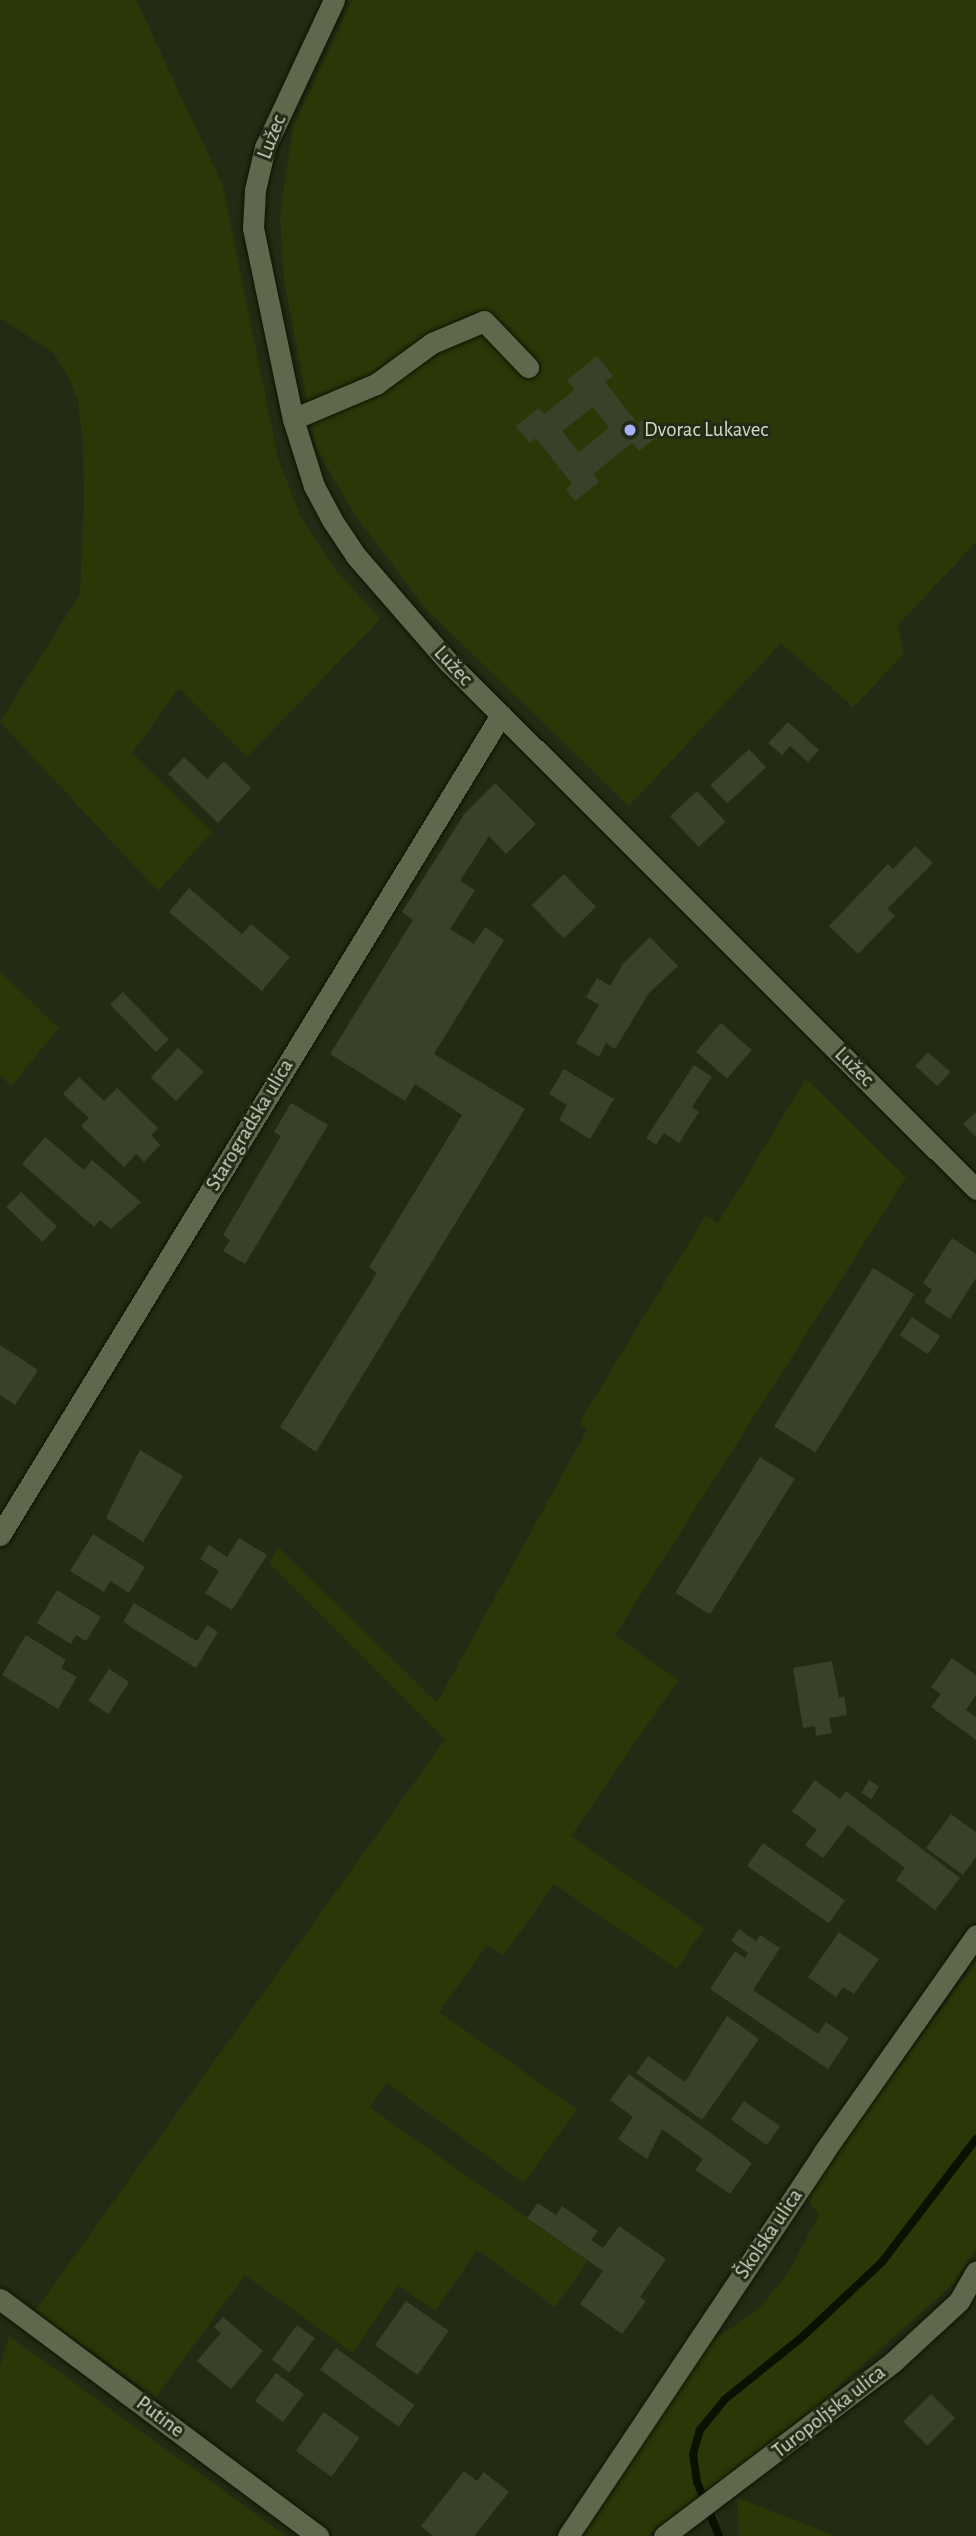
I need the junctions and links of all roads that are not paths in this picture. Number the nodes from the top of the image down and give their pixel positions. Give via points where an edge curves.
1 (334, 0) edge
2 (528, 367) dead end
3 (293, 419) junction
4 (501, 716) junction
5 (976, 1189) edge
6 (0, 1535) edge
7 (976, 1935) edge
8 (976, 2271) edge
9 (0, 2299) edge
10 (967, 2304) edge
11 (670, 2531) edge
12 (318, 2536) edge
13 (568, 2536) edge

1 - 3 street, Lužec via 265,147 255,190 258,269
2 - 3 street via 484,321 432,343 376,384
3 - 4 street, Lužec via 314,486 356,556
4 - 5 street, Lužec
4 - 6 street, Starogradska ulica
7 - 13 street, Školska ulica via 823,2153
8 - 10 street, Turopoljska ulica
9 - 12 street, Putine
10 - 11 street, Turopoljska ulica

